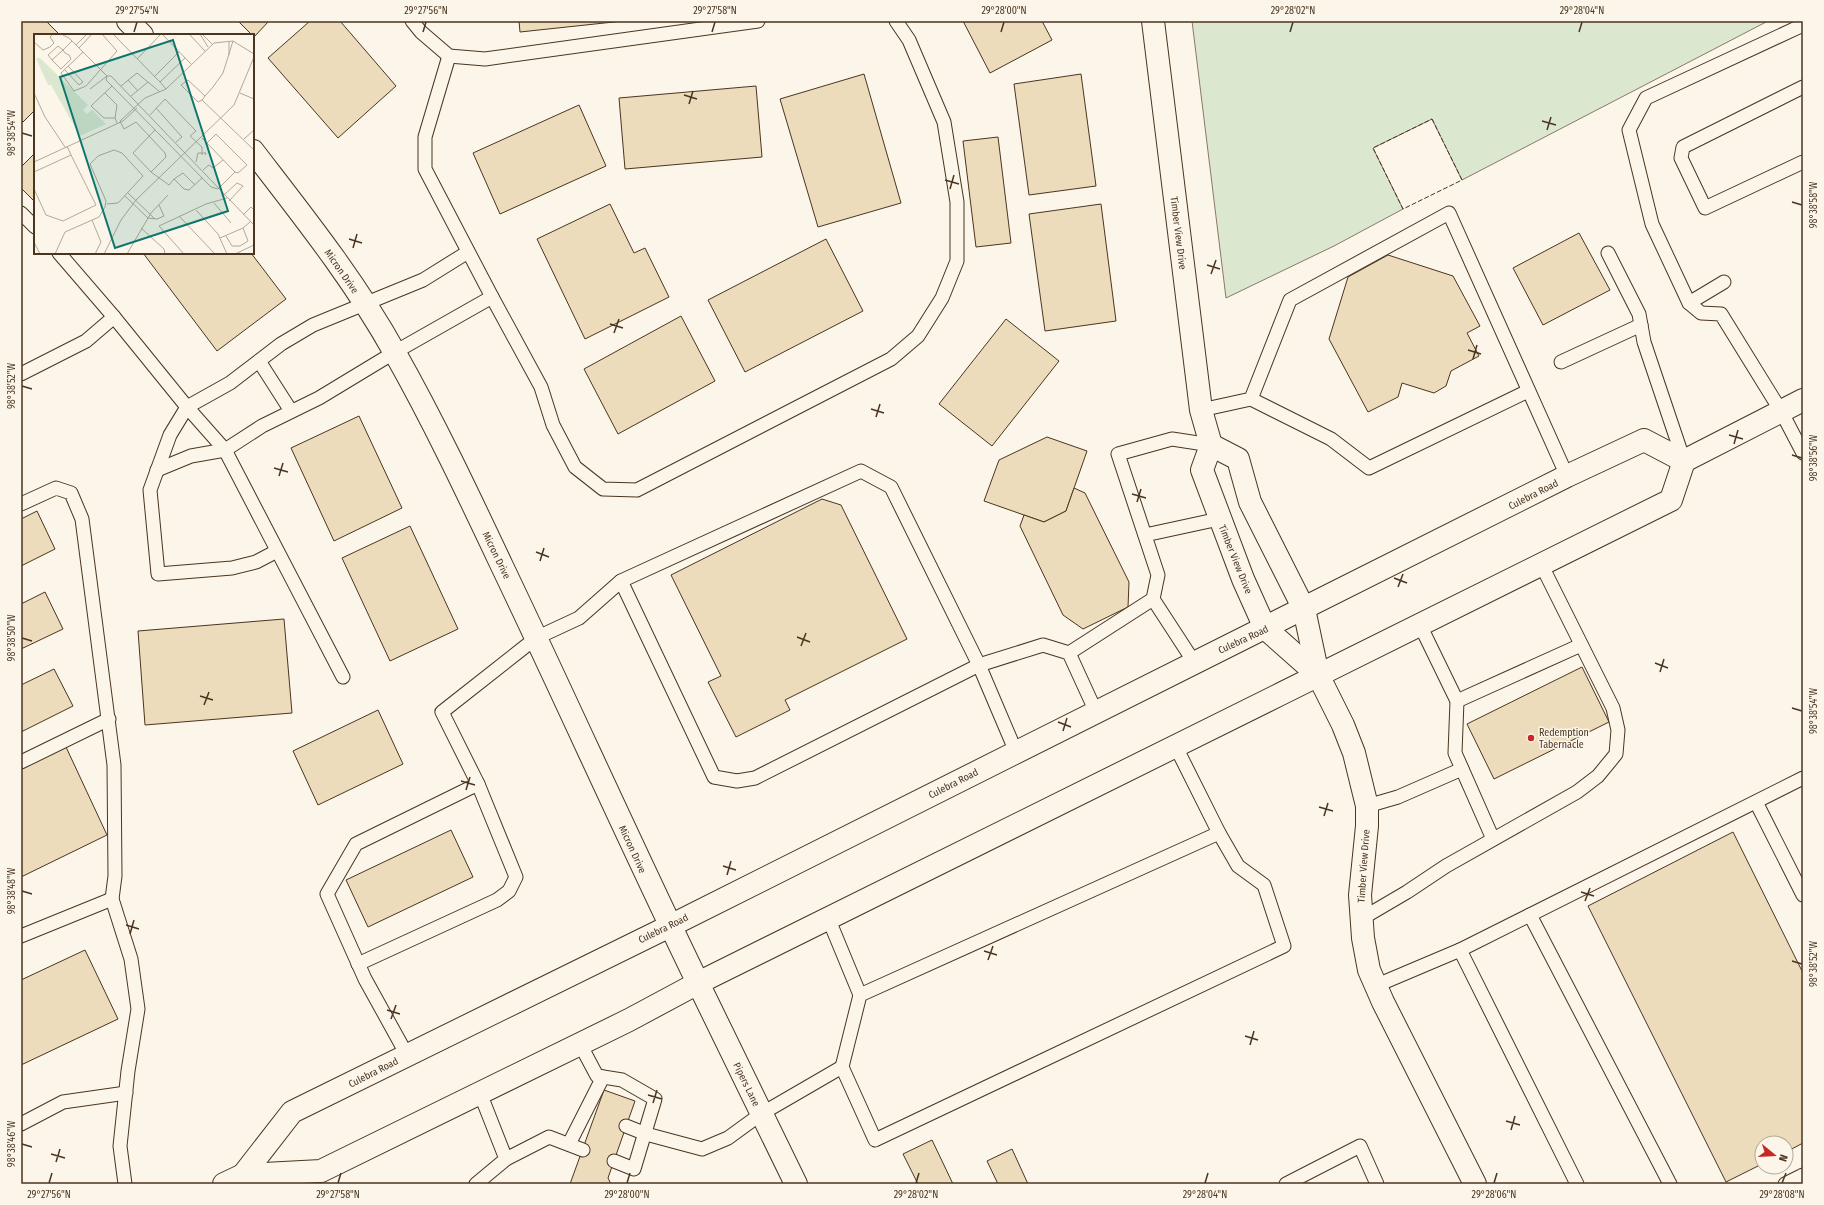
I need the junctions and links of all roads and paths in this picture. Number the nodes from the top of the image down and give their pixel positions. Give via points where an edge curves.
1 (128, 21) edge
2 (412, 21) edge
3 (758, 21) edge
4 (896, 21) edge
5 (1153, 21) edge
6 (1803, 25) edge
7 (141, 34) edge
8 (449, 56) junction
9 (1803, 87) edge
10 (254, 152) edge
11 (1803, 162) edge
12 (21, 213) edge
13 (34, 226) edge
14 (468, 252) junction
15 (1608, 253) dead end
16 (60, 254) edge
17 (1724, 282) dead end
18 (492, 297) junction
19 (365, 303) junction
20 (1689, 303) junction
21 (114, 317) junction
22 (1641, 325) junction
23 (395, 352) junction
24 (259, 361) junction
25 (1561, 362) dead end
26 (21, 374) edge
27 (1528, 391) junction
28 (1251, 399) junction
29 (1803, 400) edge
30 (187, 407) junction
31 (1201, 410) junction
32 (1781, 411) junction
33 (291, 412) junction
34 (1211, 444) junction
35 (225, 450) junction
36 (1803, 453) edge
37 (1684, 461) junction
38 (157, 470) junction
39 (1567, 476) junction
40 (21, 504) edge
41 (1219, 519) junction
42 (1145, 535) junction
43 (278, 551) junction
44 (1541, 564) junction
45 (621, 581) junction
46 (1153, 599) junction
47 (1304, 609) junction
48 (1420, 625) junction
49 (1265, 628) junction
50 (536, 638) junction
51 (1581, 645) junction
52 (1069, 653) junction
53 (1194, 662) junction
54 (979, 665) junction
55 (1318, 675) junction
56 (343, 677) dead end
57 (1457, 701) junction
58 (1096, 712) junction
59 (109, 719) junction
60 (1176, 747) junction
61 (1016, 752) junction
62 (21, 762) edge
63 (1462, 769) junction
64 (1803, 778) edge
65 (478, 784) junction
66 (1756, 802) junction
67 (1367, 806) junction
68 (1218, 833) junction
69 (1493, 839) junction
70 (1803, 895) edge
71 (112, 899) junction
72 (1530, 915) junction
73 (1361, 919) junction
74 (829, 920) junction
75 (670, 926) junction
76 (21, 936) edge
77 (1460, 950) junction
78 (358, 964) junction
79 (698, 983) junction
80 (1375, 986) junction
81 (860, 995) junction
82 (580, 1044) junction
83 (407, 1055) junction
84 (842, 1066) junction
85 (603, 1077) junction
86 (126, 1093) junction
87 (480, 1093) junction
88 (761, 1114) junction
89 (21, 1124) edge
90 (626, 1126) dead end
91 (646, 1134) junction
92 (569, 1144) junction
93 (583, 1150) dead end
94 (506, 1159) junction
95 (614, 1161) dead end
96 (1803, 1175) edge
97 (246, 1179) edge
98 (790, 1182) edge
99 (125, 1184) edge
100 (224, 1184) edge
101 (476, 1184) edge
102 (1286, 1184) edge
103 (1377, 1184) edge
104 (1474, 1184) edge
105 (1577, 1184) edge
106 (1670, 1184) edge
107 (1785, 1184) edge

1 - 7 main road
2 - 8 lane
3 - 8 lane via 485,59
4 - 18 lane via 909,40 944,122 957,202 957,261 942,298 918,336 891,359 637,490 603,489 575,467 554,425 541,388
5 - 31 main road, Timber View Drive
6 - 20 lane via 1646,98 1629,130 1652,224
8 - 14 lane via 425,137 425,169
9 - 11 lane via 1683,147 1681,158 1705,208
10 - 19 main road, Micron Drive via 325,245
12 - 13 lane
14 - 18 lane
14 - 19 lane via 423,280
15 - 22 lane via 1639,314
16 - 21 lane
17 - 20 lane
18 - 23 lane
19 - 23 main road, Micron Drive
19 - 24 lane via 313,325
20 - 32 lane via 1701,313 1720,314
21 - 26 lane via 86,341
21 - 30 lane
22 - 25 lane
22 - 37 lane via 1644,342
23 - 33 lane
23 - 50 main road, Micron Drive via 455,468
24 - 30 lane via 230,383
24 - 33 lane
27 - 28 lane via 1369,468 1331,439
27 - 28 lane via 1449,213 1290,300
27 - 39 lane
28 - 31 lane
29 - 32 main road
30 - 35 lane
30 - 38 lane via 170,435
31 - 34 main road, Timber View Drive
32 - 36 lane
32 - 37 main road
33 - 35 lane via 262,426
34 - 41 main road, Timber View Drive via 1202,470
34 - 42 lane via 1172,439 1118,454
34 - 47 main road, Timber View Drive via 1238,459 1250,502
35 - 38 lane via 191,456
35 - 43 lane
37 - 39 main road, Culebra Road via 1644,440
37 - 44 main road, Culebra Road via 1671,500
38 - 43 lane via 150,490 158,574 232,568 256,562
39 - 47 main road, Culebra Road
40 - 59 lane via 56,488 71,493 82,519
41 - 42 lane
41 - 49 main road, Timber View Drive
42 - 46 lane via 1158,575
43 - 56 lane
44 - 48 main road, Culebra Road
44 - 51 lane
45 - 50 lane via 579,618
45 - 54 lane via 861,471 891,487
45 - 54 lane via 714,777 737,781 755,778
46 - 52 lane
46 - 53 lane
47 - 49 main road, Culebra Road
47 - 55 main road, Timber View Drive
48 - 55 main road, Culebra Road
48 - 57 lane
49 - 53 main road, Culebra Road
49 - 55 main road, Timber View Drive
50 - 65 lane via 442,712
50 - 75 main road, Micron Drive
51 - 57 lane
51 - 69 lane via 1613,708 1618,730 1616,754 1598,776 1577,792
52 - 54 lane via 1043,645
52 - 58 lane
53 - 58 main road, Culebra Road
54 - 61 lane
55 - 60 main road, Culebra Road
55 - 67 main road, Timber View Drive via 1343,724 1354,753
57 - 63 lane via 1455,753
58 - 61 main road, Culebra Road
59 - 62 lane
59 - 71 lane via 114,765 115,876
60 - 68 lane
60 - 74 main road, Culebra Road
61 - 75 main road, Culebra Road
63 - 67 lane via 1398,797
63 - 69 lane
64 - 66 lane
65 - 78 lane via 356,844 327,894
65 - 78 lane via 516,877 509,891 497,900
66 - 70 lane
66 - 72 lane
67 - 73 main road, Timber View Drive via 1360,895
68 - 81 lane
68 - 84 lane via 1238,866 1264,884 1284,946 875,1140
69 - 73 lane
71 - 76 lane
71 - 86 lane via 131,959 138,1009
72 - 77 lane
72 - 106 lane
73 - 80 main road, Timber View Drive via 1365,952
74 - 79 main road, Culebra Road
74 - 81 lane
75 - 79 main road, Micron Drive
75 - 83 main road, Culebra Road
77 - 80 lane
77 - 105 lane
78 - 83 lane
79 - 82 main road, Culebra Road
79 - 88 main road, Pipers Lane
80 - 104 main road, Timber View Drive
81 - 84 lane
82 - 85 lane via 597,1076
82 - 87 main road, Culebra Road
83 - 97 main road, Culebra Road via 292,1112
84 - 88 lane
85 - 91 lane via 622,1080 655,1099
85 - 92 lane via 591,1113
86 - 89 lane via 63,1102
86 - 99 lane via 120,1146
87 - 94 lane
87 - 97 main road, Culebra Road via 321,1171
88 - 91 lane via 728,1138 702,1149
88 - 98 main road, Pipers Lane
90 - 91 lane
91 - 95 lane via 634,1169
92 - 93 lane
92 - 94 lane via 549,1137
94 - 101 lane
96 - 107 lane
97 - 100 main road, Culebra Road
102 - 103 lane via 1360,1146

